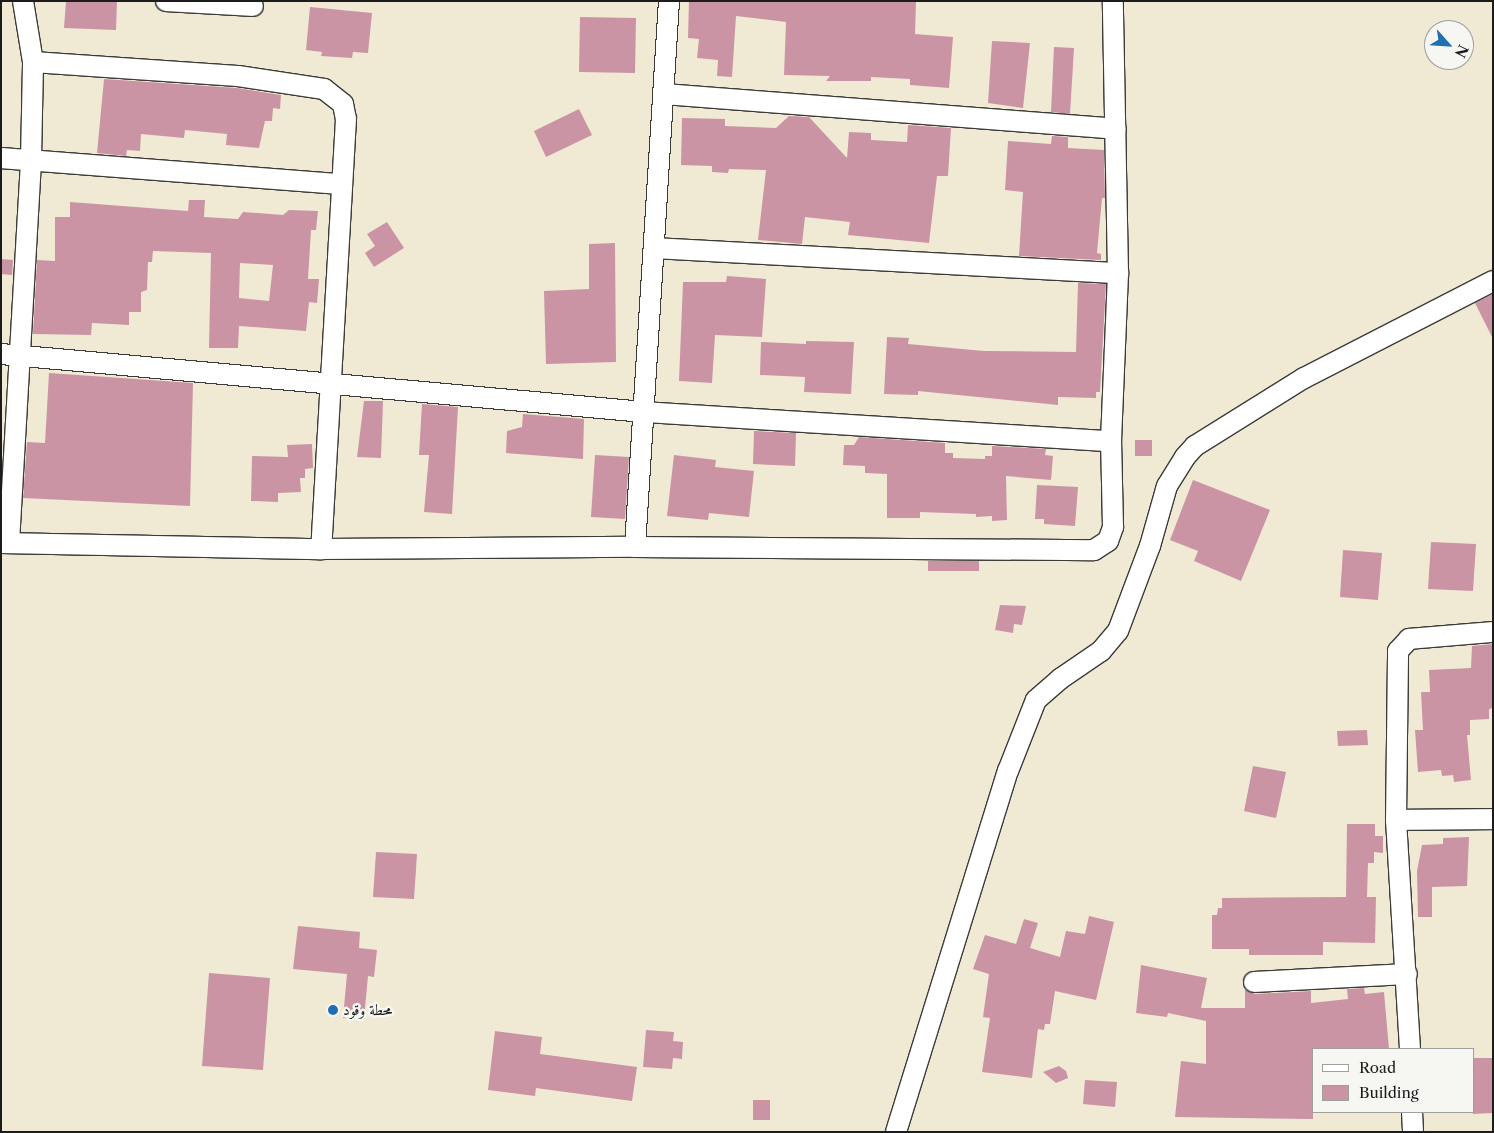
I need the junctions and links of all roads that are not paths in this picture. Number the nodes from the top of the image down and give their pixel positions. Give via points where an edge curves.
1 (23, 1) edge
2 (166, 1) edge
3 (669, 1) edge
4 (1114, 1) edge
5 (253, 6) dead end
6 (33, 62) junction
7 (664, 94) junction
8 (1116, 128) junction
9 (1, 158) edge
10 (31, 160) junction
11 (340, 184) junction
12 (654, 248) junction
13 (1118, 273) junction
14 (1493, 281) edge
15 (10, 354) edge
16 (329, 382) junction
17 (644, 412) junction
18 (1111, 441) junction
19 (5, 543) edge
20 (635, 547) junction
21 (321, 549) junction
22 (1493, 632) edge
23 (1493, 819) edge
24 (1396, 820) junction
25 (1407, 974) junction
26 (1254, 982) dead end
27 (1410, 1048) edge
28 (1412, 1113) edge
29 (896, 1132) edge
30 (1413, 1132) edge

1 - 6 street
2 - 5 street
3 - 7 street
4 - 8 street
6 - 10 street
6 - 11 street via 238,76 324,89 343,104 346,119
7 - 8 street
7 - 12 street
8 - 13 street
9 - 10 street
10 - 11 street
10 - 15 street
11 - 16 street
12 - 13 street
12 - 17 street
13 - 18 street
14 - 29 street via 1304,378 1195,446 1185,457 1167,486 1150,546 1118,631 1101,651 1036,700 1008,771
15 - 16 street
15 - 19 street
16 - 17 street
16 - 21 street
17 - 18 street
17 - 20 street
18 - 20 street via 1113,526 1108,541 1094,550
19 - 21 street
20 - 21 street
22 - 24 street via 1428,636 1409,639 1401,645 1397,658
23 - 24 street
24 - 25 street
25 - 26 street
25 - 27 street
28 - 30 street

